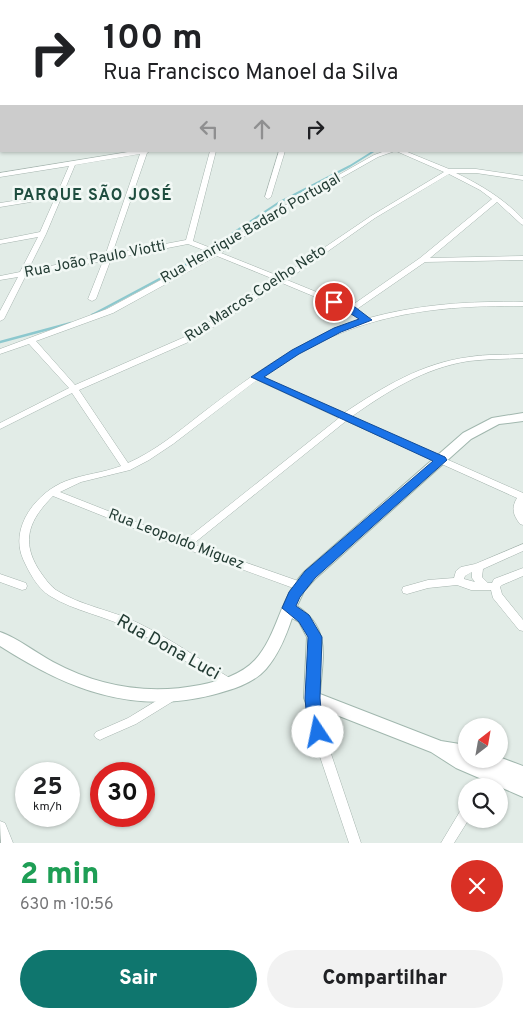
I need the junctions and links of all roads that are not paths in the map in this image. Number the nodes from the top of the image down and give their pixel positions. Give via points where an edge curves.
1 (145, 152) edge
2 (212, 152) edge
3 (282, 152) edge
4 (389, 152) edge
5 (402, 152) edge
6 (73, 163) junction
7 (449, 171) junction
8 (0, 175) edge
9 (523, 178) edge
10 (60, 195) junction
11 (268, 197) dead end
12 (496, 199) junction
13 (0, 205) edge
14 (523, 223) edge
15 (43, 234) junction
16 (0, 242) edge
17 (192, 244) junction
18 (214, 253) junction
19 (108, 257) junction
20 (523, 258) edge
21 (423, 260) junction
22 (22, 274) junction
23 (0, 278) edge
24 (280, 281) junction
25 (92, 299) dead end
26 (523, 304) edge
27 (352, 310) junction
28 (0, 319) edge
29 (367, 320) junction
30 (30, 340) junction
31 (0, 352) edge
32 (523, 356) edge
33 (256, 377) junction
34 (74, 389) junction
35 (345, 417) junction
36 (523, 417) edge
37 (0, 426) edge
38 (441, 460) junction
39 (127, 468) junction
40 (52, 492) junction
41 (523, 497) edge
42 (523, 522) edge
43 (185, 545) junction
44 (523, 547) edge
45 (478, 567) junction
46 (523, 572) edge
47 (0, 578) edge
48 (504, 580) joint
49 (458, 581) junction
50 (22, 586) dead end
51 (300, 586) junction
52 (490, 587) junction
53 (408, 590) dead end
54 (289, 608) junction
55 (523, 627) edge
56 (0, 638) edge
57 (229, 683) junction
58 (172, 697) junction
59 (312, 698) junction
60 (100, 735) dead end
61 (437, 748) junction
62 (458, 751) edge
63 (489, 771) edge
64 (523, 774) edge
65 (523, 789) edge
66 (458, 825) edge
67 (0, 827) edge
68 (7, 843) edge
69 (355, 843) edge
70 (447, 843) edge

1 - 6 street
1 - 19 street
2 - 17 street
3 - 11 street
4 - 18 street, Rua Henrique Badaró Portugal via 376,156 270,216
5 - 7 street
6 - 8 street
6 - 10 street
7 - 9 street via 476,171
7 - 12 street
7 - 24 street, Rua Marcos Coelho Neto via 373,217
10 - 13 street
10 - 15 street
12 - 14 street
12 - 21 street
15 - 16 street
15 - 22 street
17 - 18 street
17 - 19 street, Rua João Paulo Viotti
18 - 24 street
18 - 30 street, Rua Henrique Badaró Portugal via 110,311
19 - 22 street, Rua João Paulo Viotti
19 - 25 street
20 - 21 street
21 - 27 street
22 - 23 street, Rua João Paulo Viotti
22 - 28 street
24 - 27 street
24 - 34 street, Rua Marcos Coelho Neto via 190,338
26 - 29 street via 482,303 427,308
27 - 29 street
29 - 33 street via 338,330 295,352
30 - 31 street, Rua Henrique Badaró Portugal
30 - 34 street
32 - 35 street via 469,359 422,371 381,392
33 - 35 street
33 - 39 street via 148,458
34 - 37 street, Rua Marcos Coelho Neto
34 - 39 street
35 - 38 street
35 - 43 street
36 - 38 street via 496,421 482,427
38 - 41 street
38 - 51 street
39 - 40 street via 72,482
40 - 43 street, Rua Leopoldo Miguez
40 - 57 street, Rua Dona Luci via 33,510 22,534 25,553 51,592 134,626
41 - 42 street via 517,503 517,513
43 - 51 street, Rua Leopoldo Miguez
44 - 45 street
45 - 49 street via 465,570
45 - 52 street via 477,578
46 - 48 street
47 - 50 street
48 - 52 street
49 - 52 street via 471,586
49 - 53 street
51 - 54 street
52 - 55 street
54 - 57 street via 270,653 259,666
54 - 59 street via 304,618 315,637
56 - 58 street via 37,663 93,687 138,696
57 - 58 street
58 - 60 street via 132,721
59 - 61 street
59 - 69 street via 314,721
61 - 62 street
61 - 63 street via 462,763
63 - 64 street
63 - 65 street
66 - 70 street
67 - 68 street

